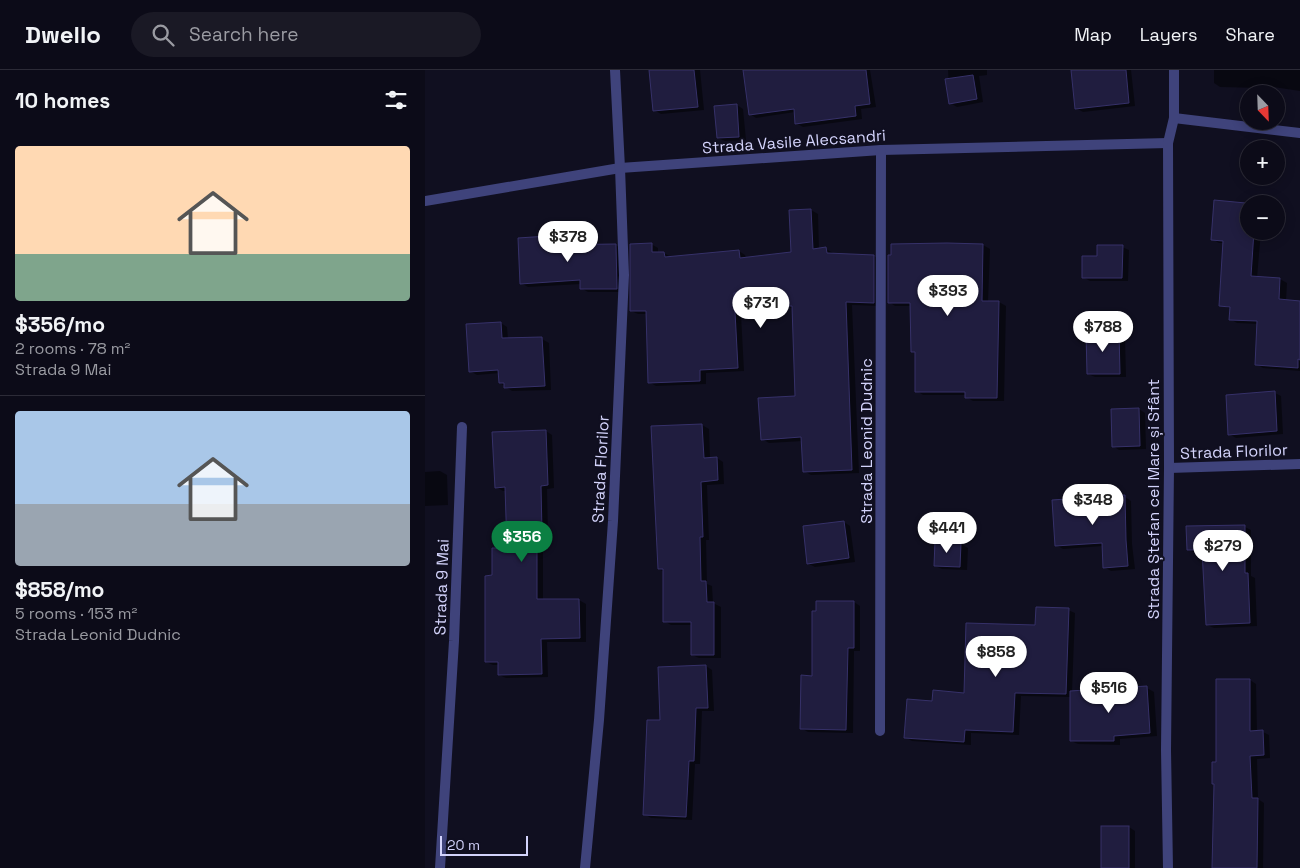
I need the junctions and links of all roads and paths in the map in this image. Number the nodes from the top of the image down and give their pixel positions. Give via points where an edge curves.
1 (615, 70) edge
2 (1174, 70) edge
3 (1174, 118) junction
4 (1300, 133) edge
5 (1168, 143) junction
6 (881, 150) junction
7 (621, 168) junction
8 (425, 201) edge
9 (462, 427) dead end
10 (1300, 464) edge
11 (1169, 468) junction
12 (880, 731) dead end
13 (440, 868) edge
14 (585, 868) edge
15 (1167, 868) edge

1 - 7 street, Strada Florilor
2 - 3 street, Strada Ștefan cel Mare și Sfânt
3 - 4 street
3 - 5 street, Strada Ștefan cel Mare și Sfânt
5 - 6 street, Strada Vasile Alecsandri
5 - 11 street, Strada Ștefan cel Mare și Sfânt
6 - 7 street, Strada Vasile Alecsandri
6 - 12 street, Strada Leonid Dudnic
7 - 8 street, Strada Vasile Alecsandri
7 - 14 street, Strada Florilor via 623,275 613,521
9 - 13 street, Strada 9 Mai via 454,641
10 - 11 street, Strada Florilor
11 - 15 street, Strada Ștefan cel Mare și Sfânt

